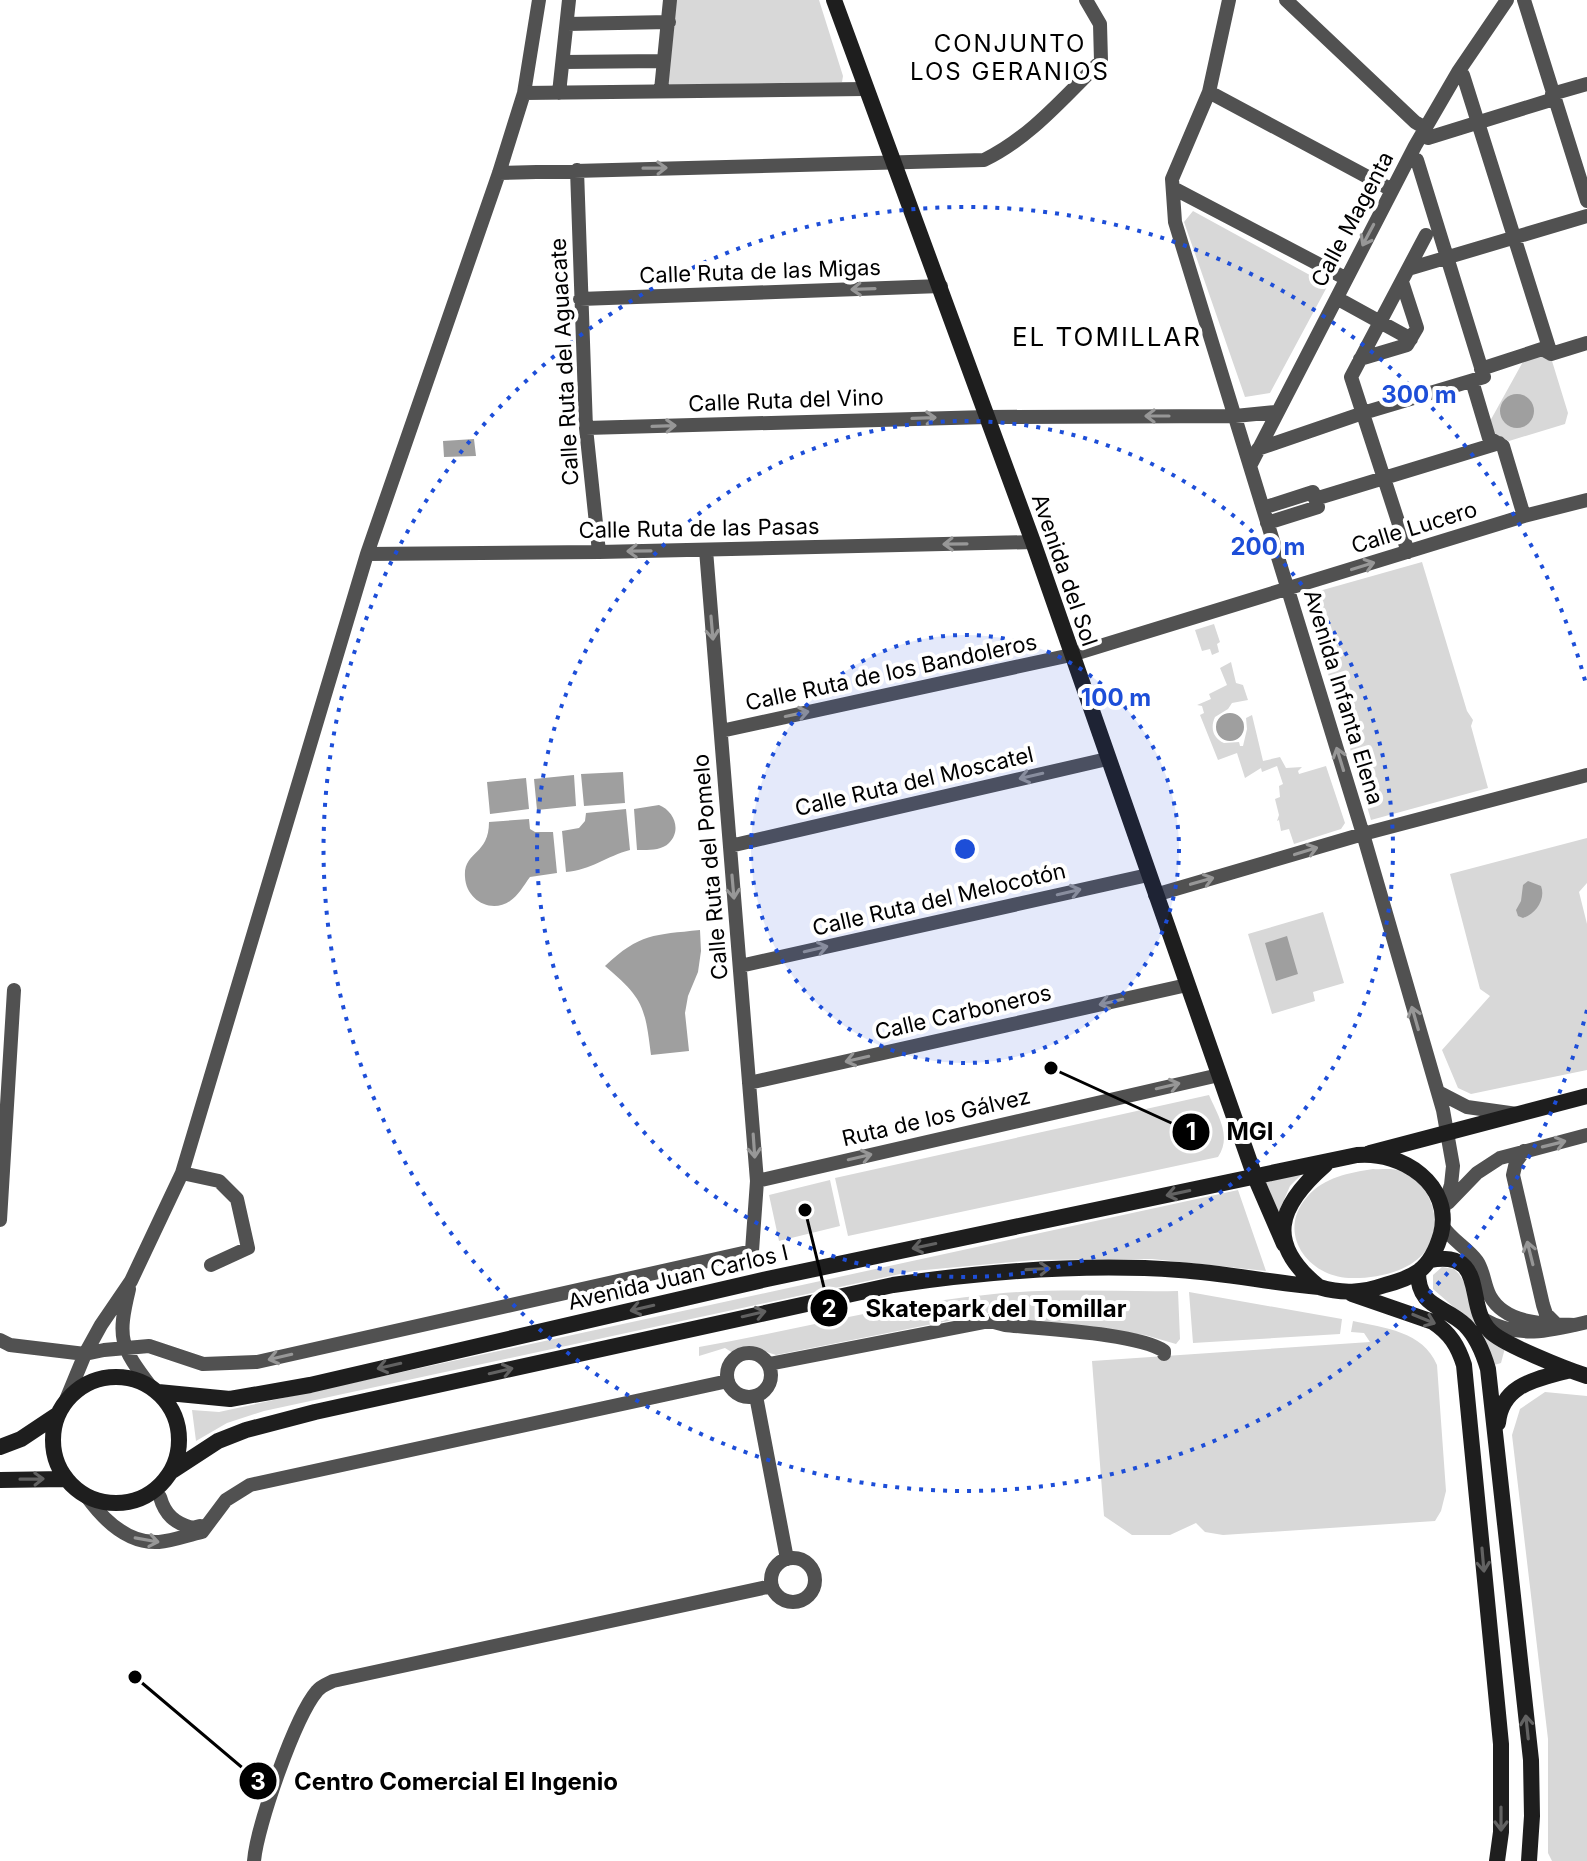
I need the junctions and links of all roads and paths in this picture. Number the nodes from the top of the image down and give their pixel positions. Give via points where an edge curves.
1 (539, 0) edge
2 (569, 0) edge
3 (670, 0) edge
4 (834, 0) edge
5 (1086, 0) edge
6 (1229, 0) edge
7 (1286, 0) edge
8 (1507, 0) edge
9 (1524, 0) edge
10 (669, 22) junction
11 (567, 24) junction
12 (664, 61) junction
13 (563, 62) junction
14 (1463, 75) dead end
15 (1587, 84) edge
16 (865, 89) junction
17 (661, 90) junction
18 (1209, 92) junction
19 (524, 93) junction
20 (559, 93) junction
21 (1553, 96) junction
22 (1478, 122) junction
23 (1426, 133) junction
24 (1417, 160) dead end
25 (895, 164) junction
26 (577, 170) junction
27 (499, 173) junction
28 (1173, 188) junction
29 (1392, 190) junction
30 (1587, 201) edge
31 (1587, 216) edge
32 (1426, 235) dead end
33 (1514, 238) junction
34 (1447, 257) junction
35 (1405, 276) junction
36 (1345, 278) junction
37 (941, 286) junction
38 (580, 299) junction
39 (1342, 301) dead end
40 (1380, 322) junction
41 (1411, 339) junction
42 (1587, 343) edge
43 (1551, 354) junction
44 (1360, 359) junction
45 (1479, 375) junction
46 (1276, 412) junction
47 (1363, 413) junction
48 (1235, 416) junction
49 (987, 417) junction
50 (586, 428) junction
51 (1499, 443) junction
52 (1258, 449) junction
53 (1250, 466) junction
54 (1383, 477) junction
55 (1587, 500) edge
56 (1265, 516) junction
57 (1524, 516) junction
58 (1033, 542) junction
59 (706, 550) junction
60 (599, 552) junction
61 (1408, 552) junction
62 (367, 554) junction
63 (1288, 589) junction
64 (1071, 655) junction
65 (721, 731) junction
66 (1107, 759) junction
67 (1587, 775) edge
68 (1363, 834) junction
69 (730, 846) junction
70 (1148, 875) junction
71 (1155, 895) junction
72 (740, 966) junction
73 (1187, 985) junction
74 (14, 990) dead end
75 (1219, 1075) junction
76 (749, 1083) junction
77 (1438, 1092) junction
78 (1587, 1096) edge
79 (1517, 1114) junction
80 (1448, 1132) junction
81 (1587, 1135) edge
82 (1524, 1151) junction
83 (1368, 1154) junction
84 (1326, 1163) junction
85 (182, 1173) junction
86 (1255, 1177) junction
87 (757, 1181) junction
88 (1443, 1217) junction
89 (0, 1218) edge
90 (1284, 1244) junction
91 (211, 1265) dead end
92 (1424, 1266) junction
93 (131, 1281) junction
94 (1319, 1287) junction
95 (1351, 1293) junction
96 (1483, 1319) junction
97 (1556, 1324) junction
98 (1581, 1324) edge
99 (0, 1340) edge
100 (124, 1350) junction
101 (85, 1354) junction
102 (1164, 1354) dead end
103 (769, 1364) junction
104 (1570, 1370) junction
105 (1587, 1376) edge
106 (728, 1381) junction
107 (154, 1389) junction
108 (756, 1396) junction
109 (62, 1408) junction
110 (1496, 1444) junction
111 (0, 1447) edge
112 (172, 1471) junction
113 (65, 1479) junction
114 (0, 1480) edge
115 (87, 1497) junction
116 (160, 1497) dead end
117 (214, 1517) junction
118 (787, 1559) junction
119 (772, 1586) junction
120 (254, 1861) edge
121 (1497, 1861) edge
122 (1529, 1861) edge

1 - 19 street
2 - 11 street
3 - 10 street
4 - 16 street, Avenida del Sol
5 - 25 street via 1100,24 1101,61 1042,119 984,160
6 - 18 street, Avenida Infanta Elena
7 - 23 street
8 - 23 street, Calle Magenta via 1458,72
9 - 21 street
10 - 11 street
10 - 12 street
11 - 13 street
12 - 13 street
12 - 17 street
13 - 20 street
14 - 22 street
15 - 21 street
16 - 17 street
16 - 25 street, Avenida del Sol
17 - 20 street
18 - 28 street, Avenida Infanta Elena via 1172,179
18 - 29 street
19 - 20 street
19 - 27 street
21 - 22 street
21 - 30 street
22 - 23 street
22 - 33 street
23 - 29 street, Calle Magenta
24 - 34 street
26 -> 25 street
25 - 37 street, Avenida del Sol
26 - 27 street
26 - 38 street, Calle Ruta del Aguacate
27 - 62 street
28 - 36 street
28 - 48 street, Avenida Infanta Elena via 1175,222
29 -> 36 street, Calle Magenta
31 - 33 street
32 - 35 street
33 - 34 street
33 - 43 street
34 - 35 street
34 - 45 street
35 - 40 street
35 - 41 street via 1417,328
36 - 46 street, Calle Magenta
37 -> 38 street, Calle Ruta de las Migas
37 - 49 street, Avenida del Sol
38 - 50 street, Calle Ruta del Aguacate
39 - 40 street
40 - 41 street
40 - 44 street
41 - 44 street via 1407,345
42 - 43 street
43 - 45 street via 1542,349
44 - 47 street via 1351,377
45 - 47 street
45 - 51 street via 1489,438
46 - 48 street, Calle Ruta del Vino
46 - 52 street, Calle Magenta
47 - 52 street
47 - 54 street
48 -> 49 street, Calle Ruta del Vino
48 - 53 street, Avenida Infanta Elena
50 -> 49 street, Calle Ruta del Vino
49 - 58 street, Avenida del Sol
50 - 60 street, Calle Ruta del Aguacate
51 - 54 street
51 - 57 street
52 - 53 street, Calle Magenta
53 - 56 street, Avenida Infanta Elena
54 - 56 street via 1315,499 1318,507
54 - 61 street
55 - 57 street, Calle Lucero
56 - 63 street, Avenida Infanta Elena
57 - 61 street, Calle Lucero
58 -> 59 street, Calle Ruta de las Pasas
58 - 64 street, Avenida del Sol
59 -> 60 street, Calle Ruta de las Pasas
59 -> 65 street, Calle Ruta del Pomelo
60 - 62 street, Calle Ruta de las Pasas
63 -> 61 street, Calle Lucero
62 - 85 street
63 - 64 street, Calle Lucero
68 -> 63 street, Avenida Infanta Elena
65 -> 64 street, Calle Ruta de los Bandoleros
64 - 66 street, Avenida del Sol
65 - 69 street, Calle Ruta del Pomelo
66 -> 69 street, Calle Ruta del Moscatel
66 - 70 street, Avenida del Sol
67 - 68 street
71 -> 68 street
77 -> 68 street, Avenida Infanta Elena
69 -> 72 street, Calle Ruta del Pomelo
70 - 71 street, Avenida del Sol
72 -> 70 street, Calle Ruta del Melocotón
71 - 73 street, Avenida del Sol
72 - 76 street, Calle Ruta del Pomelo
73 - 75 street, Avenida del Sol
73 -> 76 street, Calle Carboneros
74 - 89 street
75 - 86 street, Avenida del Sol
87 -> 75 street, Ruta de los Gálvez
76 -> 87 street, Calle Ruta del Pomelo
77 - 79 street via 1467,1107
77 - 80 street, Avenida Infanta Elena
78 - 79 street
79 - 80 street
80 - 83 street
80 - 88 street, Avenida Infanta Elena via 1453,1166
82 -> 81 street
82 - 88 street via 1477,1173
97 -> 82 street via 1543,1305 1513,1175
83 - 84 street
83 - 88 street via 1419,1172 1433,1187
84 - 86 street, Avenida Juan Carlos I
84 - 90 street via 1291,1200
85 - 91 street via 219,1181 237,1199 248,1248
85 - 93 street
86 - 90 street, Avenida del Sol
86 -> 107 street, Avenida Juan Carlos I via 767,1279 310,1385 230,1399
87 -> 100 street, Calle Ruta del Pomelo via 752,1251 257,1362 203,1364 149,1346
88 - 92 street
88 - 97 street via 1448,1234 1478,1262 1496,1304 1521,1319
90 - 94 street via 1300,1272
92 - 95 street via 1378,1288
92 - 96 street via 1453,1259 1464,1266
92 - 110 street via 1419,1286 1425,1298 1458,1319 1480,1346 1488,1369
93 - 100 street via 122,1321
93 - 101 street
94 - 95 street
112 -> 94 street via 218,1441 315,1412 893,1285 968,1274 1124,1266
95 -> 121 street via 1433,1322 1454,1341 1464,1365 1501,1744
96 - 98 street via 1520,1333
96 - 104 street via 1500,1339
97 - 98 street
99 - 101 street
100 - 101 street
100 - 107 street
101 - 109 street
102 - 103 street via 1134,1340 990,1321
103 - 106 street via 755,1354 739,1356 728,1368
103 - 108 street via 769,1386
104 - 105 street
104 - 110 street via 1526,1382 1508,1396 1498,1417
106 - 108 street via 737,1394
106 - 117 street via 250,1485 226,1500
107 - 109 street via 131,1378 110,1376 86,1383
107 - 112 street via 173,1413 179,1433
108 - 118 street
109 - 111 street via 21,1439
109 - 113 street via 54,1426 53,1451
122 -> 110 street via 1531,1760
112 - 115 street via 150,1494 127,1503
114 -> 113 street
113 - 115 street
115 -> 117 street via 103,1518 132,1537 157,1543 202,1532
116 - 117 street via 180,1525 192,1528
118 - 119 street via 775,1566
118 - 119 street via 799,1559 812,1570 813,1591 804,1600 789,1602
119 - 120 street via 319,1688 304,1712 267,1807

